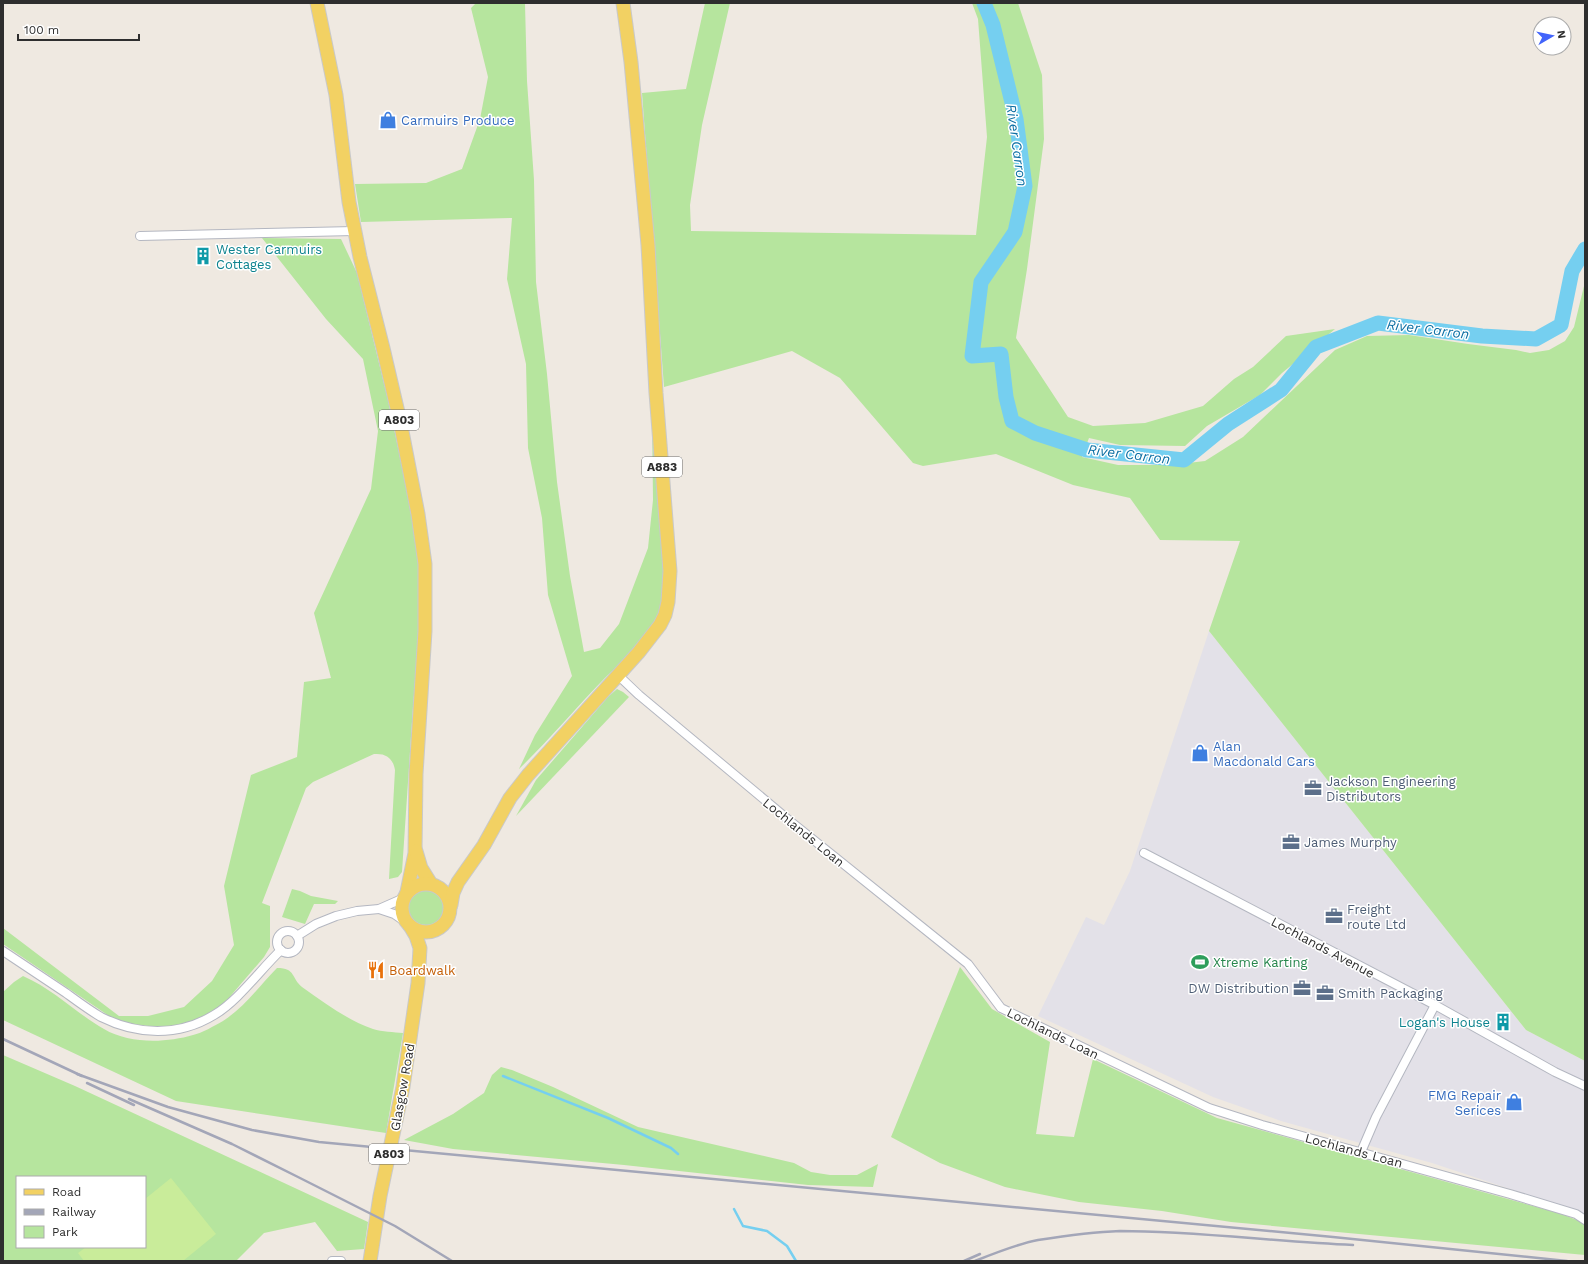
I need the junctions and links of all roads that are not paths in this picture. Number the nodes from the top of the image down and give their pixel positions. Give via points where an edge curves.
1 (317, 3) edge
2 (623, 3) edge
3 (354, 231) junction
4 (140, 236) dead end
5 (619, 676) junction
6 (415, 844) junction
7 (1144, 853) dead end
8 (471, 864) junction
9 (434, 884) junction
10 (406, 895) junction
11 (451, 905) junction
12 (379, 909) junction
13 (408, 924) junction
14 (434, 931) junction
15 (297, 936) junction
16 (281, 950) junction
17 (3, 951) edge
18 (420, 960) junction
19 (1435, 1005) junction
20 (1585, 1086) edge
21 (1361, 1152) junction
22 (1585, 1220) edge
23 (332, 1261) edge
24 (341, 1261) edge
25 (370, 1261) edge

1 - 3 main road, A803 via 336,95 342,159
2 - 5 main road, A883 via 633,78 648,245 670,571 665,615 660,625
3 - 4 street
3 - 6 main road, A803 via 400,421 425,564 425,631 416,774
5 - 8 main road, A883 via 528,775 510,798
5 - 21 street, Lochlands Loan via 790,821 968,964 1001,1008 1209,1108
6 - 9 main road, A803 via 424,873
6 - 10 main road, A803 via 412,873
7 - 19 street, Lochlands Avenue
8 - 9 main road via 455,877
8 - 11 main road via 455,887
9 - 10 main road via 418,884
9 - 11 main road via 444,891
10 - 12 street
10 - 13 main road via 402,911
11 - 14 main road via 446,923
12 - 13 street via 394,914
12 - 15 street via 357,910 336,916 316,924
13 - 14 main road via 421,932
13 - 18 main road, A803 via 418,942
14 - 18 main road, A803 via 425,944
15 - 16 street via 299,942 294,952 287,953
15 - 16 street via 289,931 282,933 278,941
16 - 17 street via 227,1006 197,1024 164,1032 133,1030 100,1016
18 - 25 main road, Glasgow Road / A803 via 403,1087 380,1196
19 - 20 street, Lochlands Avenue
19 - 21 street via 1376,1117
21 - 22 street, Lochlands Loan via 1576,1214
23 - 24 street

